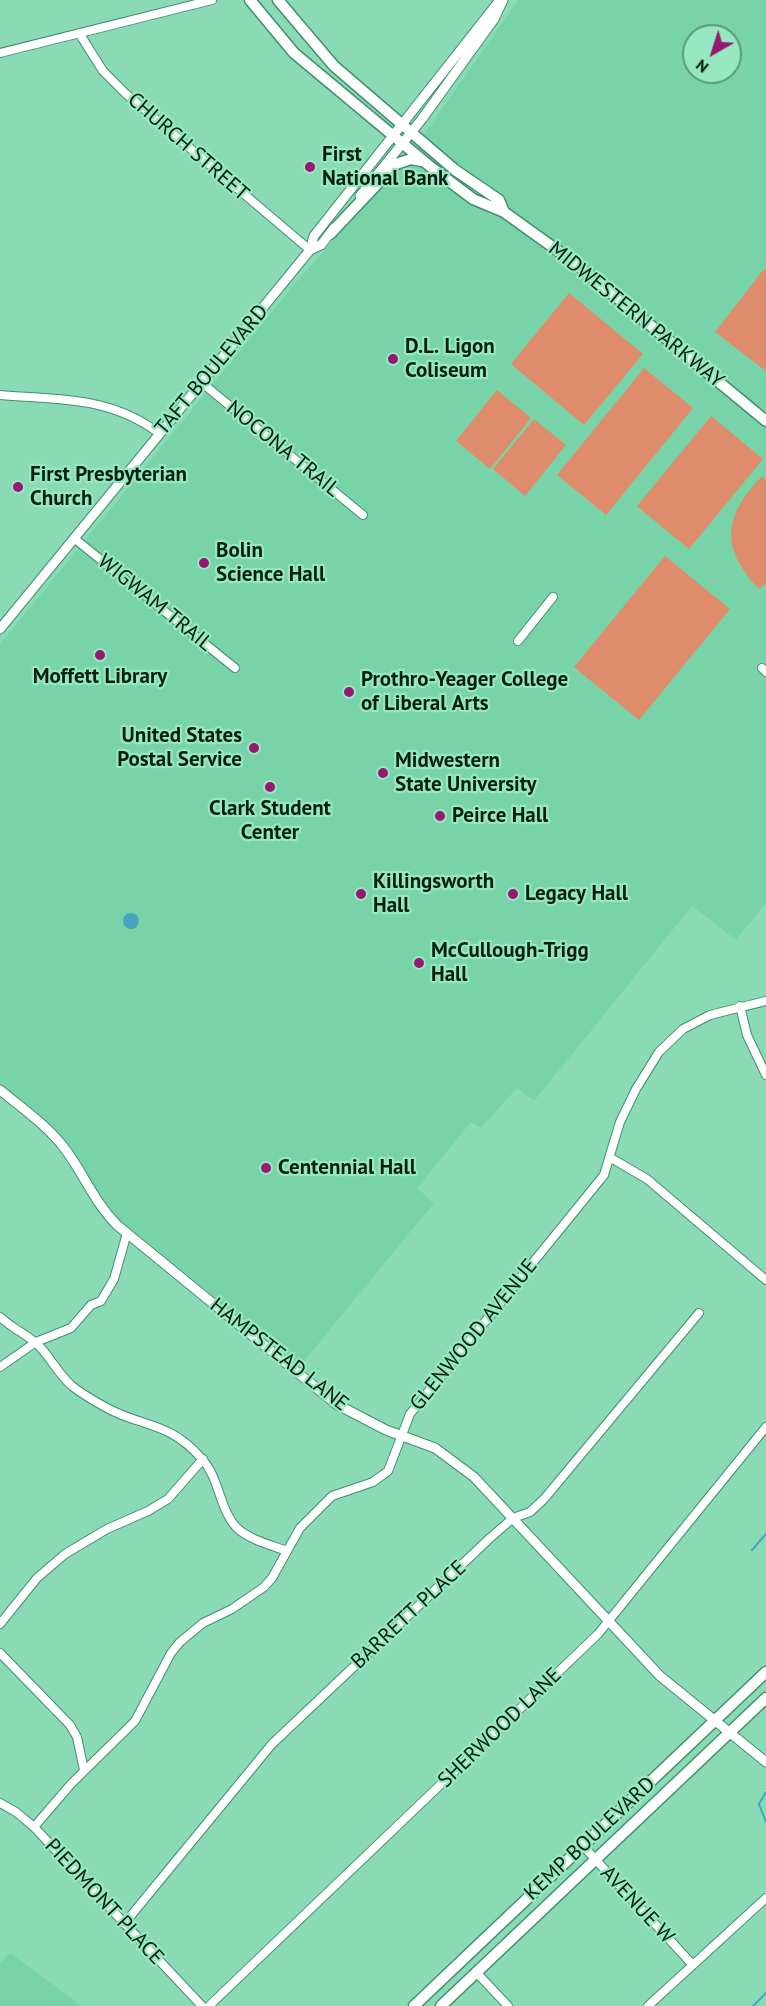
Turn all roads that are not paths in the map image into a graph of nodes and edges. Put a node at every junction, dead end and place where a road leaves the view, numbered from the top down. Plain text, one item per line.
1 (212, 0) edge
2 (250, 0) edge
3 (278, 0) edge
4 (501, 0) edge
5 (79, 33) junction
6 (0, 53) edge
7 (406, 129) junction
8 (398, 140) junction
9 (426, 163) junction
10 (504, 212) junction
11 (330, 234) junction
12 (310, 250) junction
13 (202, 383) junction
14 (0, 395) edge
15 (766, 421) edge
16 (159, 433) junction
17 (363, 515) dead end
18 (75, 538) junction
19 (554, 597) dead end
20 (0, 629) edge
21 (518, 640) dead end
22 (235, 668) dead end
23 (766, 1001) edge
24 (740, 1006) junction
25 (766, 1075) edge
26 (0, 1090) edge
27 (611, 1158) junction
28 (127, 1233) junction
29 (766, 1280) edge
30 (699, 1313) dead end
31 (0, 1317) edge
32 (36, 1342) junction
33 (0, 1367) edge
34 (766, 1427) edge
35 (402, 1436) junction
36 (203, 1459) junction
37 (513, 1518) junction
38 (287, 1551) junction
39 (608, 1621) junction
40 (0, 1624) edge
41 (0, 1653) edge
42 (766, 1672) edge
43 (766, 1698) edge
44 (716, 1721) junction
45 (728, 1731) junction
46 (766, 1762) edge
47 (84, 1770) junction
48 (0, 1803) edge
49 (34, 1827) junction
50 (583, 1846) junction
51 (594, 1859) junction
52 (766, 1898) edge
53 (124, 1924) junction
54 (464, 1959) junction
55 (692, 1964) junction
56 (476, 1972) junction
57 (202, 2006) edge
58 (209, 2006) edge
59 (414, 2006) edge
60 (441, 2006) edge
61 (508, 2006) edge
62 (648, 2006) edge

1 - 5 street
2 - 8 main road, MIDWESTERN PARKWAY
3 - 7 main road, MIDWESTERN PARKWAY
4 - 7 street, TAFT BOULEVARD
5 - 6 street
5 - 12 street, CHURCH STREET
7 - 8 street, TAFT BOULEVARD
7 - 10 main road, MIDWESTERN PARKWAY
8 - 9 main road, MIDWESTERN PARKWAY
8 - 11 street, TAFT BOULEVARD
8 - 12 street, TAFT BOULEVARD
9 - 10 main road, MIDWESTERN PARKWAY
9 - 11 main road
10 - 15 main road, MIDWESTERN PARKWAY
11 - 12 street, TAFT BOULEVARD
12 - 13 street, TAFT BOULEVARD
13 - 16 street, TAFT BOULEVARD
13 - 17 street, NOCONA TRAIL
14 - 16 street
16 - 18 street, TAFT BOULEVARD
18 - 20 street, TAFT BOULEVARD
18 - 22 street, WIGWAM TRAIL
19 - 21 street
23 - 24 street, GLENWOOD AVENUE
24 - 25 street
24 - 27 street, GLENWOOD AVENUE
26 - 28 street, HAMPSTEAD LANE
27 - 29 street
27 - 35 street, GLENWOOD AVENUE
28 - 32 street
28 - 35 street, HAMPSTEAD LANE
30 - 37 street, BARRETT PLACE
31 - 32 street
32 - 33 street
32 - 36 street
34 - 39 street, SHERWOOD LANE
35 - 37 street, HAMPSTEAD LANE
35 - 38 street, GLENWOOD AVENUE
36 - 38 street
36 - 40 street
37 - 39 street, HAMPSTEAD LANE
37 - 53 street, BARRETT PLACE
38 - 47 street, GLENWOOD AVENUE
39 - 44 street, HAMPSTEAD LANE
39 - 58 street, SHERWOOD LANE
41 - 47 street
42 - 44 main road, KEMP BOULEVARD
43 - 45 main road, KEMP BOULEVARD
44 - 45 street, HAMPSTEAD LANE
44 - 50 main road, KEMP BOULEVARD
45 - 46 street, HAMPSTEAD LANE
45 - 51 main road, KEMP BOULEVARD
47 - 49 street, GLENWOOD AVENUE
48 - 49 street, PIEDMONT PLACE
49 - 53 street, PIEDMONT PLACE
50 - 51 street, AVENUE W
50 - 54 main road, KEMP BOULEVARD
51 - 55 street, AVENUE W
51 - 56 main road, KEMP BOULEVARD
52 - 55 street
53 - 57 street, PIEDMONT PLACE
54 - 56 main road
54 - 59 main road, KEMP BOULEVARD
55 - 62 street
56 - 60 main road, KEMP BOULEVARD
56 - 61 street

